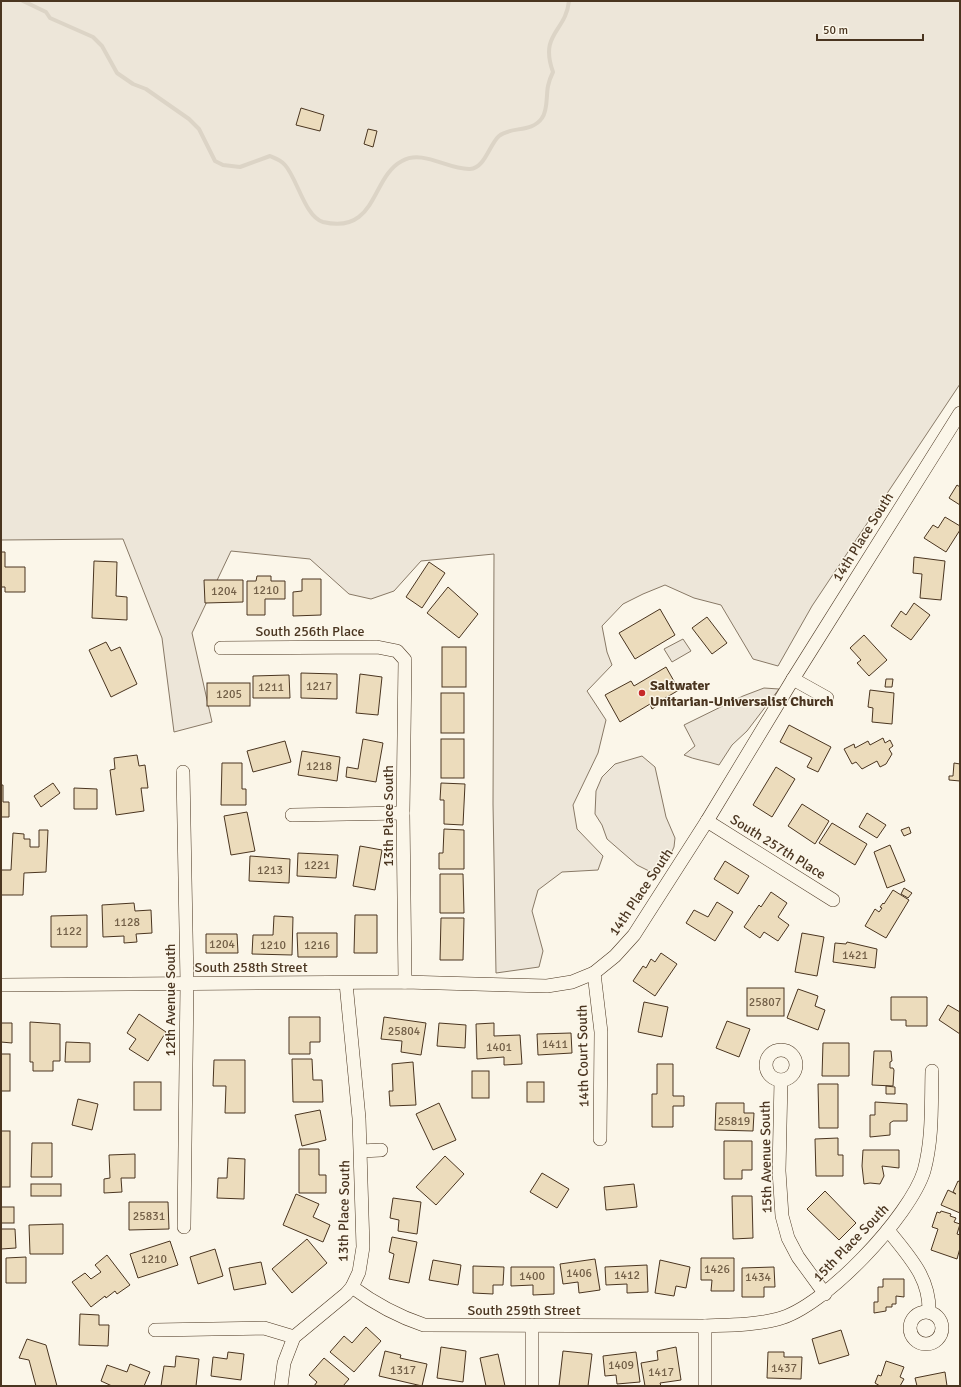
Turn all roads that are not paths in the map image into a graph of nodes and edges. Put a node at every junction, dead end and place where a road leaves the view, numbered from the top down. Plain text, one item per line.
1 (960, 413) edge
2 (221, 648) dead end
3 (399, 653) joint
4 (793, 679) junction
5 (827, 698) dead end
6 (183, 772) dead end
7 (403, 813) junction
8 (292, 815) dead end
9 (707, 821) junction
10 (833, 900) dead end
11 (594, 973) junction
12 (405, 982) junction
13 (187, 983) junction
14 (346, 983) junction
15 (1, 985) edge
16 (932, 1071) dead end
17 (781, 1080) dead end
18 (600, 1139) dead end
19 (381, 1150) dead end
20 (361, 1151) junction
21 (184, 1227) dead end
22 (888, 1230) junction
23 (352, 1287) junction
24 (825, 1294) junction
25 (928, 1312) dead end
26 (532, 1325) junction
27 (705, 1326) junction
28 (155, 1330) dead end
29 (294, 1337) junction
30 (281, 1386) edge
31 (532, 1386) edge
32 (705, 1386) edge

1 - 4 street, 14th Place South
2 - 3 street, South 256th Place
3 - 7 street, 13th Place South
4 - 5 street
4 - 9 street, 14th Place South
6 - 13 street, 12th Avenue South
7 - 8 street
7 - 12 street, 13th Place South
9 - 10 street, South 257th Place
9 - 11 street, 14th Place South
11 - 12 street, 14th Place South
11 - 18 street, 14th Court South
12 - 14 street, South 258th Street
13 - 14 street, South 258th Street
13 - 15 street, South 258th Street
13 - 21 street, 12th Avenue South
14 - 20 street, 13th Place South
16 - 22 street, 15th Place South
17 - 24 street, 15th Avenue South
19 - 20 street, 13th Place South
20 - 23 street, 13th Place South
22 - 24 street, 15th Place South
22 - 25 street
23 - 26 street, South 259th Street
23 - 29 street, 13th Place South
24 - 27 street, 15th Place South
26 - 27 street, South 259th Street
26 - 31 street
27 - 32 street
28 - 29 street
29 - 30 street, 13th Place South

